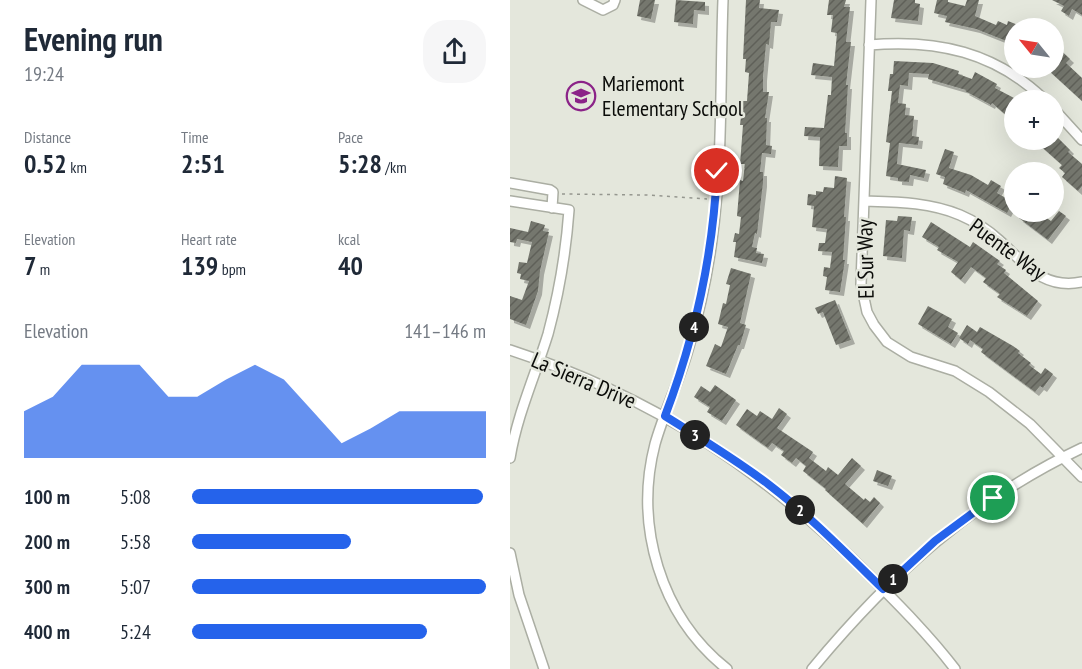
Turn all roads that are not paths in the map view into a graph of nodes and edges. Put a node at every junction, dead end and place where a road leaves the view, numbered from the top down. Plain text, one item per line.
1 (583, 0) edge
2 (615, 0) edge
3 (723, 0) edge
4 (871, 0) edge
5 (869, 45) junction
6 (1034, 90) edge
7 (1064, 120) edge
8 (1082, 140) edge
9 (510, 183) edge
10 (510, 201) edge
11 (864, 201) junction
12 (552, 208) junction
13 (1082, 282) edge
14 (510, 350) edge
15 (539, 359) junction
16 (665, 416) junction
17 (1082, 448) edge
18 (1063, 457) junction
19 (510, 458) edge
20 (1082, 477) edge
21 (510, 553) edge
22 (883, 589) junction
23 (544, 669) edge
24 (727, 669) edge
25 (812, 669) edge
26 (955, 669) edge

1 - 2 street
3 - 16 street
4 - 5 street, El Sur Way
5 - 6 street
5 - 11 street, El Sur Way
7 - 8 street
9 - 12 street
10 - 12 street
11 - 13 street, Puente Way
11 - 18 street, El Sur Way
12 - 15 street
14 - 15 street, La Sierra Drive
15 - 16 street, La Sierra Drive
15 - 19 street
16 - 22 street, La Sierra Drive
16 - 24 street
17 - 18 street
18 - 20 street, El Sur Way
18 - 22 street
21 - 23 street
22 - 25 street
22 - 26 street, La Sierra Drive

